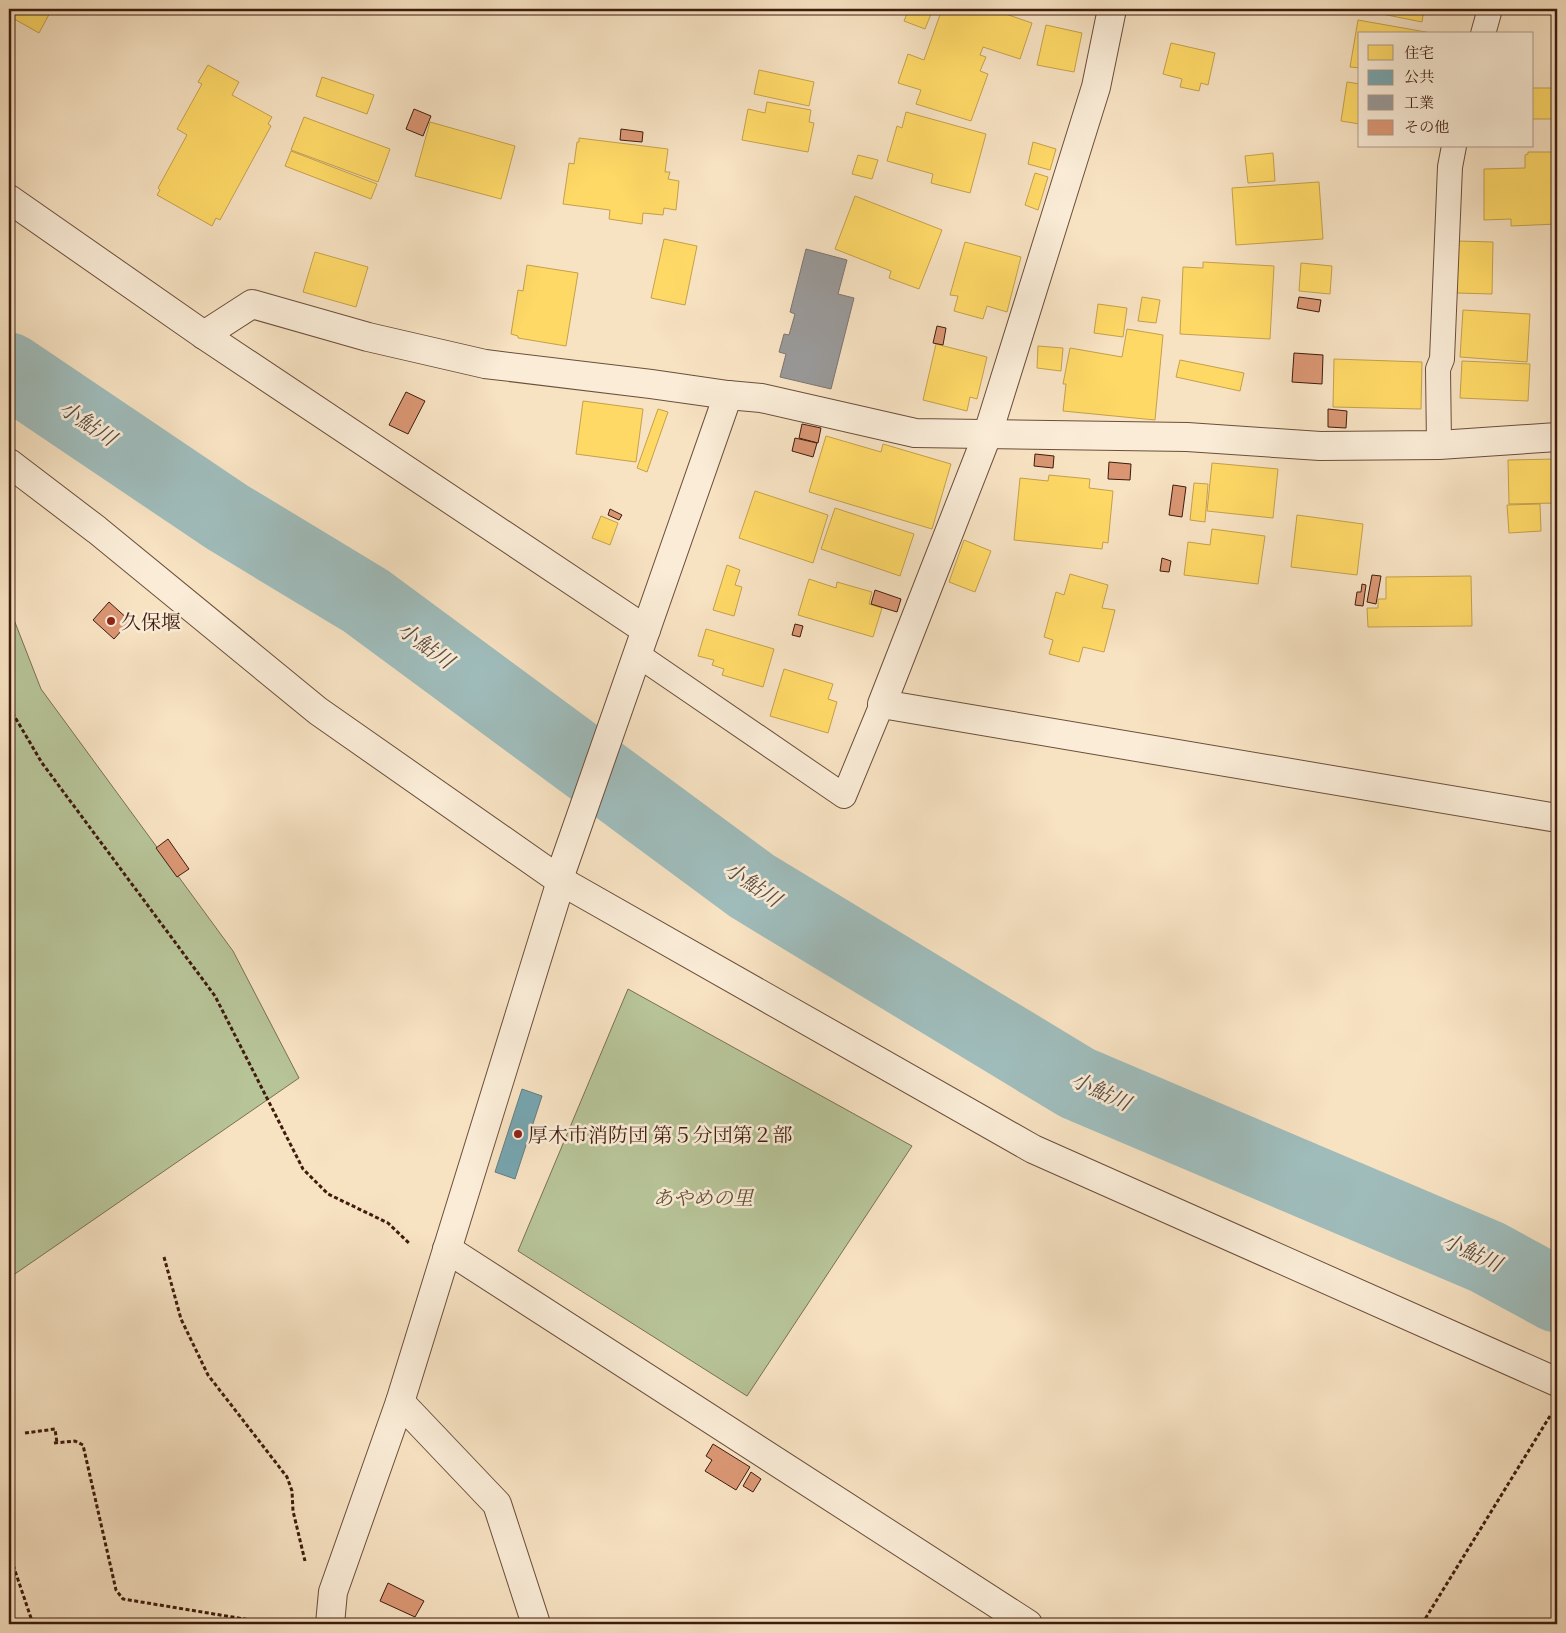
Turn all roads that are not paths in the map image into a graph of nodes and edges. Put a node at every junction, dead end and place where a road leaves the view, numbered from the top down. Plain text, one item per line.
1 (1112, 9) edge
2 (1490, 9) edge
3 (1484, 32) edge
4 (1454, 148) edge
5 (9, 199) edge
6 (204, 335) junction
7 (728, 396) junction
8 (988, 433) junction
9 (1557, 436) edge
10 (1439, 445) junction
11 (9, 463) edge
12 (640, 650) junction
13 (882, 704) junction
14 (1557, 818) edge
15 (562, 875) junction
16 (447, 1249) junction
17 (1557, 1382) edge
18 (400, 1402) junction
19 (330, 1624) edge
20 (536, 1624) edge
21 (1028, 1624) edge

1 - 8 street
2 - 3 lane
4 - 10 lane
5 - 6 street
6 - 7 street
6 - 12 street
7 - 8 street
7 - 12 street
8 - 10 street
8 - 13 street
9 - 10 street
11 - 15 street
12 - 13 lane
12 - 15 street
13 - 14 street
15 - 16 street
15 - 17 street
16 - 18 street
16 - 21 street
18 - 19 street
18 - 20 street

